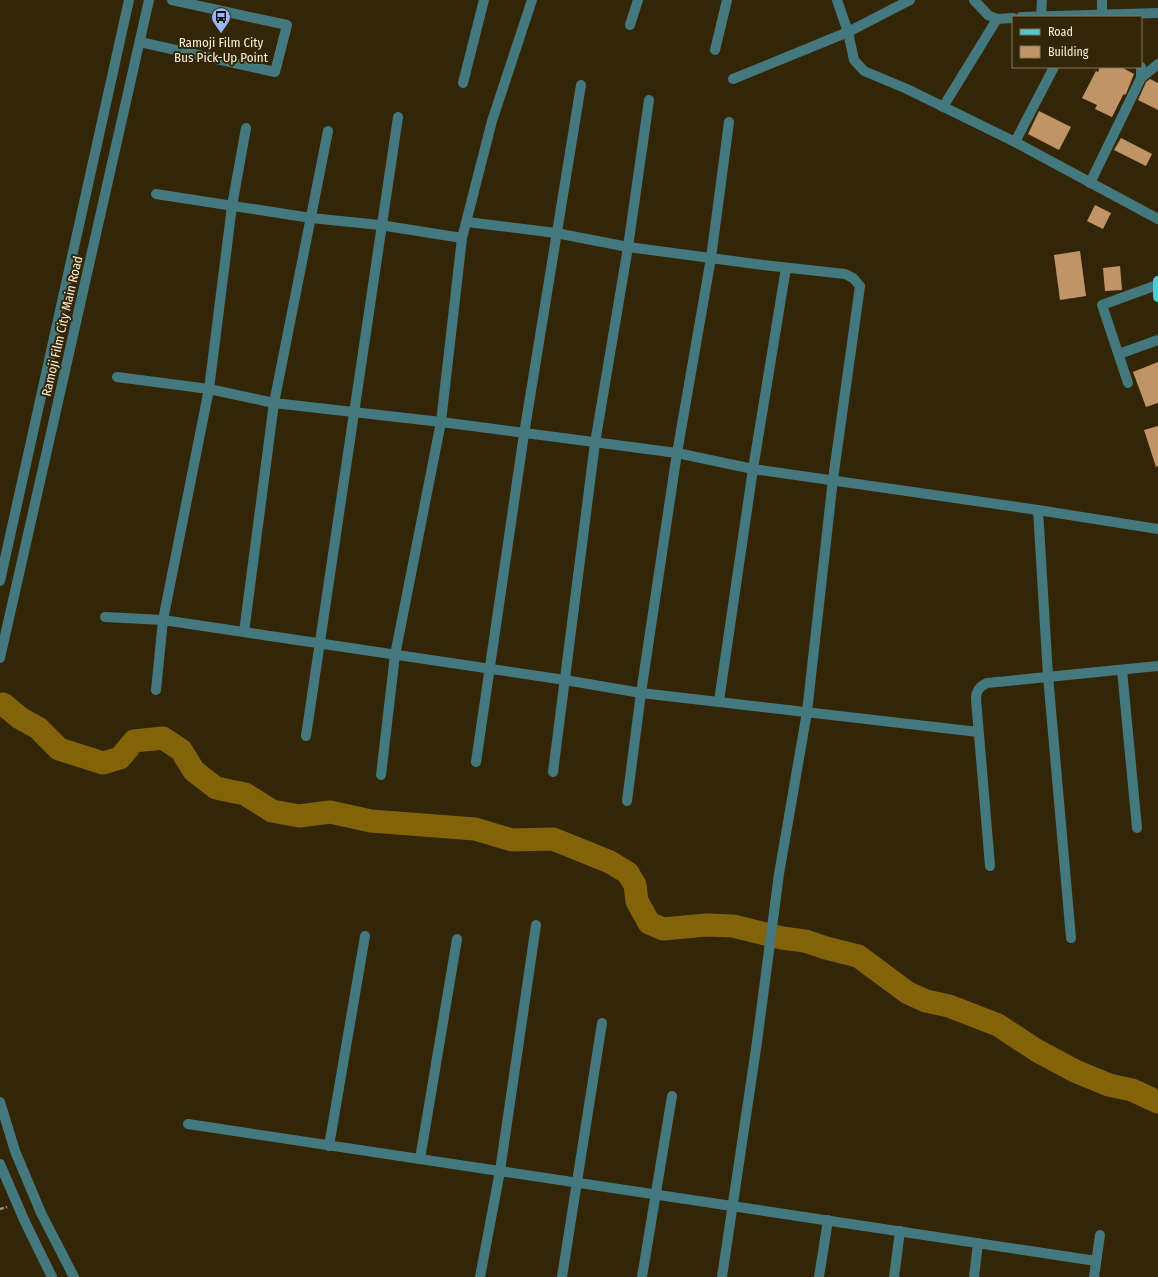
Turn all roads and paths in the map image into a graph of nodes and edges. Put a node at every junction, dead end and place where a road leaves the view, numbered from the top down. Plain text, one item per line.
1 (129, 0) edge
2 (150, 0) edge
3 (172, 0) edge
4 (484, 0) edge
5 (532, 0) edge
6 (638, 0) edge
7 (727, 0) edge
8 (837, 0) edge
9 (910, 0) edge
10 (974, 0) edge
11 (1042, 0) edge
12 (1102, 0) edge
13 (1158, 13) edge
14 (1102, 14) junction
15 (1041, 15) junction
16 (1031, 16) edge
17 (1078, 16) edge
18 (1139, 16) edge
19 (1012, 18) edge
20 (997, 19) junction
21 (630, 25) dead end
22 (848, 32) junction
23 (140, 42) junction
24 (715, 50) dead end
25 (1158, 64) edge
26 (1053, 68) edge
27 (1141, 68) edge
28 (1141, 78) junction
29 (733, 79) dead end
30 (463, 83) dead end
31 (581, 85) dead end
32 (649, 100) dead end
33 (943, 107) junction
34 (398, 117) dead end
35 (729, 122) dead end
36 (246, 128) dead end
37 (328, 131) dead end
38 (1016, 142) junction
39 (1090, 183) junction
40 (156, 194) dead end
41 (232, 206) junction
42 (311, 218) junction
43 (1158, 219) edge
44 (467, 222) junction
45 (380, 225) junction
46 (556, 233) junction
47 (462, 238) junction
48 (628, 247) junction
49 (711, 258) junction
50 (786, 268) junction
51 (1157, 283) edge
52 (1158, 297) edge
53 (1158, 340) edge
54 (1119, 354) junction
55 (117, 377) dead end
56 (1128, 383) dead end
57 (209, 389) junction
58 (274, 402) junction
59 (354, 412) junction
60 (441, 422) junction
61 (524, 434) junction
62 (595, 443) junction
63 (677, 453) junction
64 (753, 469) junction
65 (834, 479) junction
66 (1038, 510) junction
67 (1158, 529) edge
68 (0, 581) edge
69 (105, 617) dead end
70 (163, 620) junction
71 (244, 632) junction
72 (318, 644) junction
73 (395, 655) junction
74 (0, 658) edge
75 (1158, 666) edge
76 (489, 670) junction
77 (1122, 670) junction
78 (1048, 676) junction
79 (566, 680) junction
80 (156, 690) dead end
81 (641, 693) junction
82 (719, 701) junction
83 (807, 712) junction
84 (978, 732) junction
85 (306, 736) dead end
86 (476, 762) dead end
87 (553, 772) dead end
88 (381, 775) dead end
89 (627, 801) dead end
90 (1137, 828) dead end
91 (990, 866) dead end
92 (536, 925) dead end
93 (365, 936) dead end
94 (1072, 938) dead end
95 (457, 939) dead end
96 (602, 1023) dead end
97 (672, 1096) dead end
98 (0, 1102) edge
99 (188, 1124) dead end
100 (329, 1146) junction
101 (420, 1159) junction
102 (0, 1164) edge
103 (500, 1171) junction
104 (576, 1183) junction
105 (656, 1194) junction
106 (732, 1205) junction
107 (828, 1220) junction
108 (900, 1231) junction
109 (1100, 1235) dead end
110 (978, 1243) junction
111 (1096, 1261) junction
112 (52, 1277) edge
113 (74, 1277) edge
114 (480, 1277) edge
115 (562, 1277) edge
116 (642, 1277) edge
117 (722, 1277) edge
118 (820, 1277) edge
119 (894, 1277) edge
120 (974, 1277) edge
121 (1094, 1277) edge

1 - 68 street, Ramoji Film City Main Road
2 - 23 street, Ramoji Film City Main Road
3 - 23 street
4 - 30 street
5 - 44 street
6 - 21 street
7 - 24 street
8 - 22 street
9 - 22 street
10 - 20 street
11 - 15 street
12 - 14 street
13 - 18 street
14 - 17 street
14 - 18 street
15 - 16 street
15 - 17 street
19 - 20 street
20 - 33 street
22 - 29 street
22 - 33 street
23 - 74 street, Ramoji Film City Main Road
25 - 28 street
26 - 38 street
27 - 28 street
28 - 39 street
31 - 46 street
32 - 48 street
33 - 38 street
34 - 45 street
35 - 49 street
36 - 41 street
37 - 42 street
38 - 39 street
39 - 43 street
40 - 41 street
41 - 42 street
41 - 57 street
42 - 45 street
42 - 58 street
44 - 46 street
44 - 47 street
45 - 47 street
45 - 59 street
46 - 48 street
46 - 61 street
47 - 60 street
48 - 49 street
48 - 62 street
49 - 50 street
49 - 63 street
50 - 64 street
50 - 65 street
51 - 52 main road
51 - 54 street
53 - 54 street
54 - 56 street
55 - 57 street
57 - 58 street
57 - 70 street
58 - 59 street
58 - 71 street
59 - 60 street
59 - 72 street
60 - 61 street
60 - 73 street
61 - 62 street
61 - 76 street
62 - 63 street
62 - 79 street
63 - 64 street
63 - 81 street
64 - 65 street
64 - 82 street
65 - 66 street
65 - 83 street
66 - 67 street
66 - 78 street
69 - 70 street
70 - 71 street
70 - 80 street
71 - 72 street
72 - 73 street
72 - 85 street
73 - 76 street
73 - 88 street
75 - 77 street
76 - 79 street
76 - 86 street
77 - 78 street
77 - 90 street
78 - 84 street
78 - 94 street
79 - 81 street
79 - 87 street
81 - 82 street
81 - 89 street
82 - 83 street
83 - 84 street
83 - 106 street
84 - 91 street
92 - 103 street
93 - 100 street
95 - 101 street
96 - 104 street
97 - 105 street
98 - 113 street
99 - 100 street
100 - 101 street
101 - 103 street
102 - 112 street
103 - 104 street
103 - 114 street
104 - 105 street
104 - 115 street
105 - 106 street
105 - 116 street
106 - 107 street
106 - 117 street
107 - 108 street
107 - 118 street
108 - 110 street
108 - 119 street
109 - 111 street
110 - 111 street
110 - 120 street
111 - 121 street

